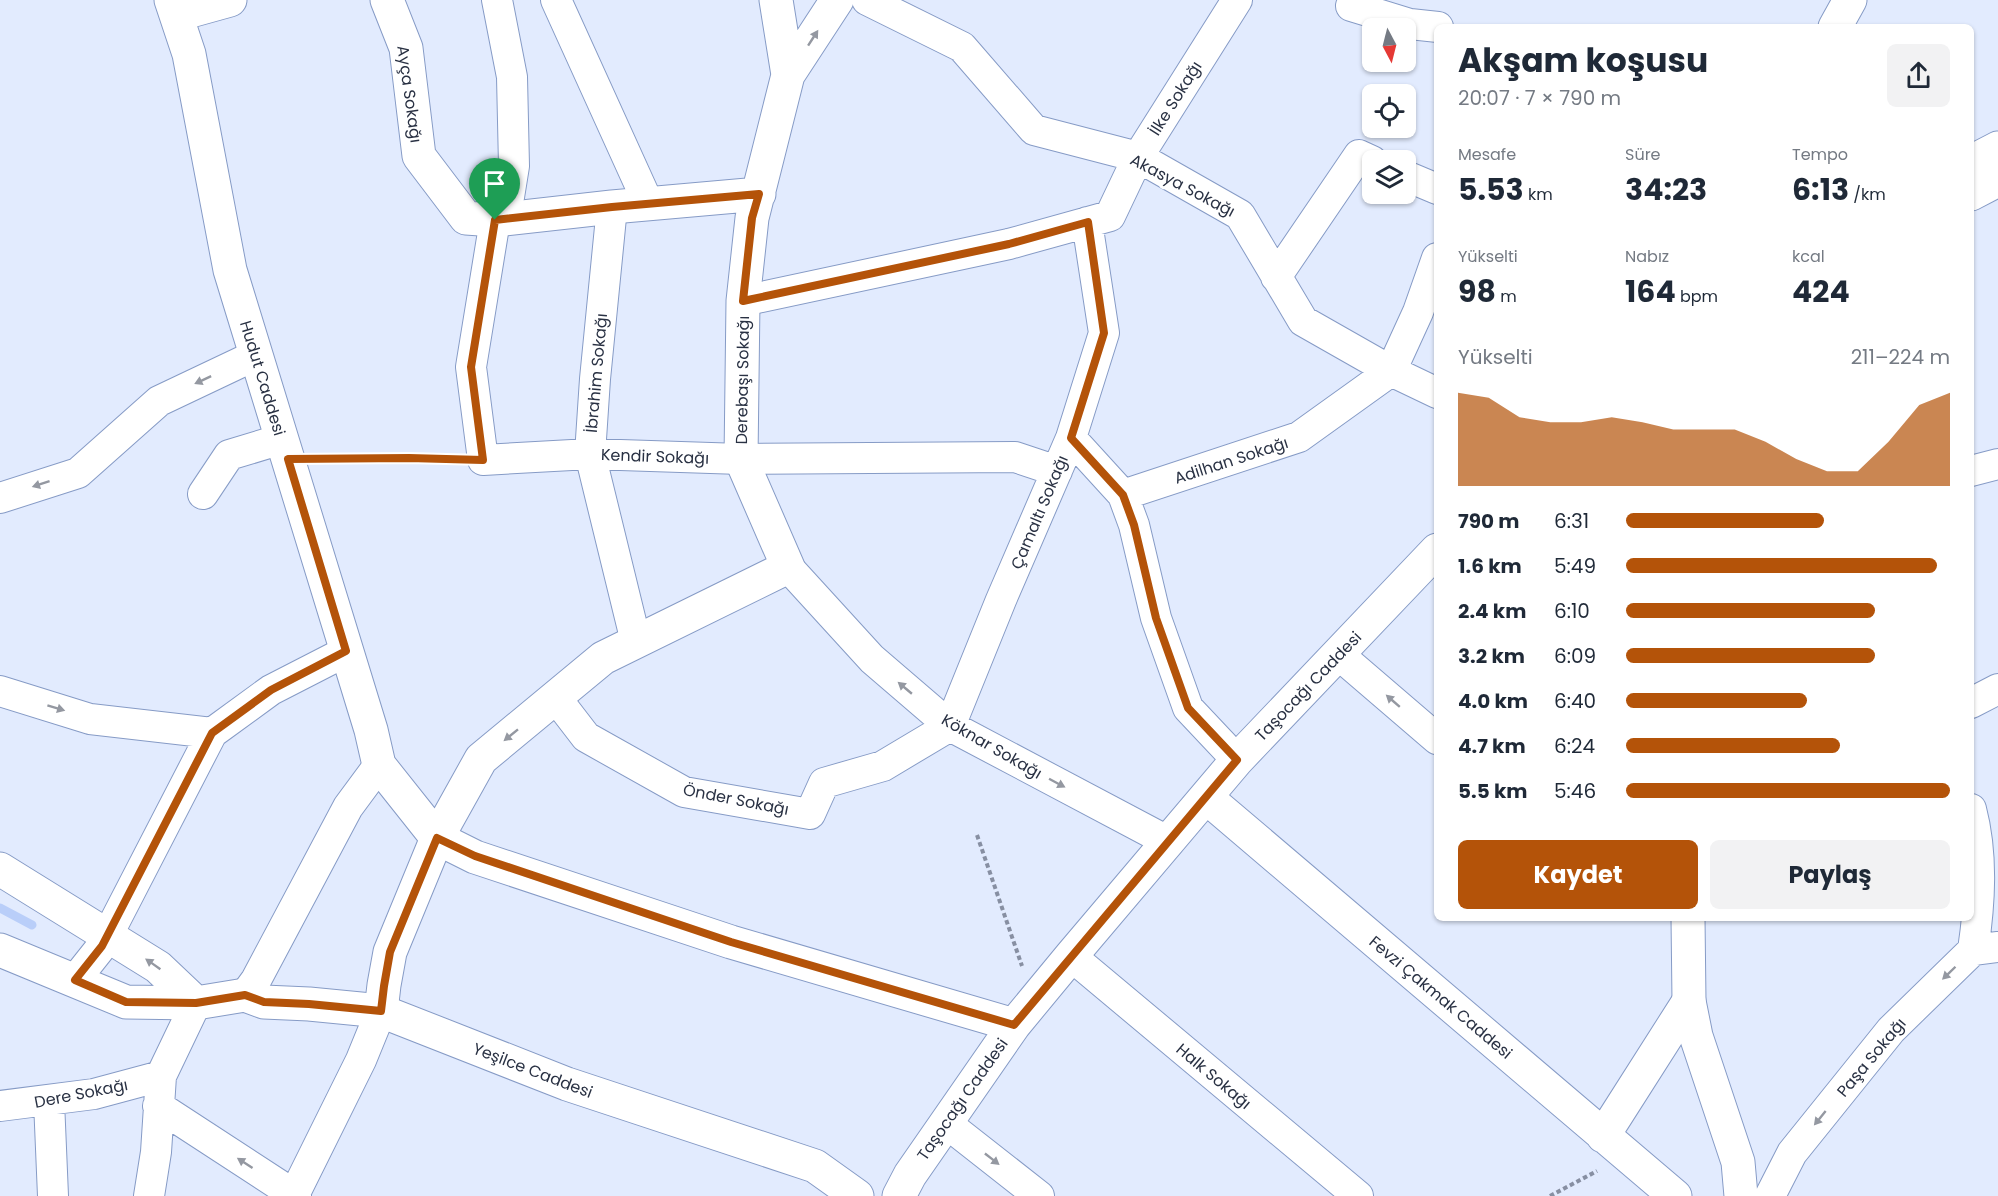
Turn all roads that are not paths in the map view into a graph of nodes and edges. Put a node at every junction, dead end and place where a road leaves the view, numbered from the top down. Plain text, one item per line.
1 (230, 0) edge
2 (387, 0) edge
3 (497, 0) edge
4 (556, 0) edge
5 (776, 0) edge
6 (837, 0) edge
7 (867, 0) edge
8 (1237, 0) edge
9 (1850, 0) edge
10 (1351, 6) dead end
11 (174, 7) edge
12 (1837, 24) edge
13 (1434, 27) edge
14 (788, 75) junction
15 (1998, 148) edge
16 (1362, 156) edge
17 (1138, 157) junction
18 (1416, 180) edge
19 (1434, 188) edge
20 (1978, 188) edge
21 (759, 194) junction
22 (649, 204) junction
23 (612, 207) junction
24 (495, 220) junction
25 (1088, 222) junction
26 (1434, 267) edge
27 (1276, 277) junction
28 (743, 301) junction
29 (256, 355) junction
30 (1391, 372) junction
31 (1434, 392) edge
32 (1071, 438) junction
33 (285, 449) junction
34 (590, 454) junction
35 (741, 459) junction
36 (1998, 464) edge
37 (1974, 470) edge
38 (1057, 471) junction
39 (203, 494) dead end
40 (1123, 495) junction
41 (0, 498) edge
42 (1434, 553) edge
43 (788, 567) junction
44 (636, 642) junction
45 (346, 651) junction
46 (1338, 654) junction
47 (1998, 689) edge
48 (0, 691) edge
49 (556, 698) junction
50 (1974, 701) edge
51 (950, 726) junction
52 (212, 733) junction
53 (1434, 736) edge
54 (1237, 760) junction
55 (380, 765) junction
56 (1207, 798) junction
57 (1974, 827) edge
58 (437, 838) junction
59 (1169, 842) junction
60 (0, 869) edge
61 (1691, 921) edge
62 (108, 935) junction
63 (1985, 948) edge
64 (0, 950) edge
65 (1071, 956) junction
66 (75, 980) junction
67 (245, 995) junction
68 (1689, 1001) junction
69 (196, 1003) junction
70 (381, 1011) junction
71 (1024, 1013) junction
72 (161, 1076) junction
73 (49, 1101) junction
74 (0, 1106) edge
75 (158, 1106) junction
76 (946, 1123) junction
77 (1615, 1145) junction
78 (295, 1195) edge
79 (53, 1196) edge
80 (149, 1196) edge
81 (857, 1196) edge
82 (899, 1196) edge
83 (1039, 1196) edge
84 (1358, 1196) edge
85 (1675, 1196) edge
86 (1741, 1196) edge
87 (1770, 1196) edge

1 - 11 street
2 - 24 street, Ayça Sokağı
3 - 24 street
4 - 22 street
5 - 14 street
14 -> 6 street, Derebaşı Sokağı
7 - 17 street, Akasya Sokağı
8 - 17 street, İlke Sokağı
9 - 12 street
10 - 13 street
11 - 29 street, Hudut Caddesi
14 - 21 street, Derebaşı Sokağı
15 - 20 street
16 - 27 street
17 - 25 street, İlke Sokağı
17 - 27 street, Akasya Sokağı
18 - 19 street
21 - 22 street, Ayça Sokağı
21 - 28 street, Derebaşı Sokağı
22 - 23 street, Ayça Sokağı
23 - 24 street, Ayça Sokağı
23 - 34 street, İbrahim Sokağı
24 - 34 street, Kendir Sokağı
25 - 28 street, İlke Sokağı
25 - 32 street, Çamaltı Sokağı
26 - 30 street
27 - 30 street, Akasya Sokağı
28 - 35 street, Derebaşı Sokağı
29 - 33 street, Hudut Caddesi
29 -> 41 street
30 - 31 street, Akasya Sokağı
30 - 40 street, Adilhan Sokağı
32 - 38 street, Çamaltı Sokağı
32 - 40 street
33 - 39 street
33 - 45 street, Hudut Caddesi
34 - 35 street, Kendir Sokağı
34 - 44 street, İbrahim Sokağı
35 - 38 street, Kendir Sokağı
35 - 43 street, Derebaşı Sokağı
36 - 37 street
38 - 51 street, Çamaltı Sokağı
40 - 54 street
42 - 46 street, Taşocağı Caddesi
43 - 44 street
51 -> 43 street, Köknar Sokağı
44 - 49 street
45 - 52 street
45 - 55 street, Hudut Caddesi
53 -> 46 street
46 - 54 street, Taşocağı Caddesi
47 - 50 street
48 -> 52 street
49 - 51 street, Önder Sokağı
49 -> 58 street
51 -> 59 street, Köknar Sokağı
52 - 62 street
54 - 56 street, Taşocağı Caddesi
55 - 58 street, Hudut Caddesi
55 - 67 street
56 - 59 street, Taşocağı Caddesi
56 - 77 street, Fevzi Çakmak Caddesi
57 - 63 street
58 - 70 street
58 - 71 street
59 - 65 street, Taşocağı Caddesi
60 - 62 street
61 - 68 street
62 - 66 street
69 -> 62 street
63 -> 87 street, Paşa Sokağı
64 - 66 street, Yeşilce Caddesi
65 - 71 street, Taşocağı Caddesi
65 - 84 street, Halk Sokağı
66 - 69 street, Yeşilce Caddesi
67 - 69 street, Yeşilce Caddesi
67 - 70 street, Yeşilce Caddesi
68 - 77 street
68 - 86 street
69 - 72 street
70 - 78 street
70 - 81 street, Yeşilce Caddesi
71 - 76 street, Taşocağı Caddesi
72 - 73 street, Dere Sokağı
72 - 75 street
73 - 74 street, Dere Sokağı
73 - 79 street
78 -> 75 street
75 - 80 street
76 - 82 street, Taşocağı Caddesi
76 -> 83 street
77 - 85 street, Fevzi Çakmak Caddesi

